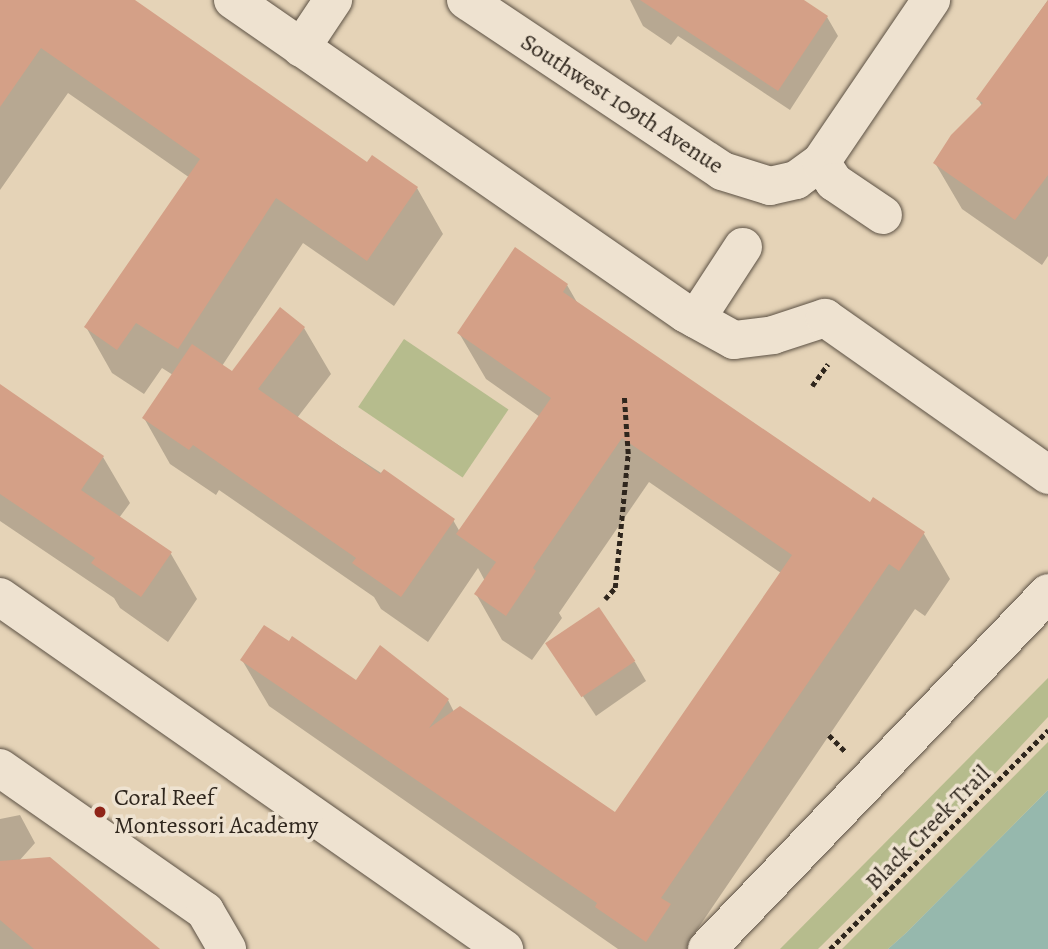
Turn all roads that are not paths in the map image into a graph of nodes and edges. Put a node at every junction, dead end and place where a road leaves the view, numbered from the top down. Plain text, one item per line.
1 (233, 0) edge
2 (332, 0) edge
3 (466, 0) edge
4 (931, 0) edge
5 (300, 48) junction
6 (821, 162) junction
7 (875, 210) dead end
8 (743, 247) dead end
9 (696, 319) junction
10 (1048, 475) edge
11 (1048, 593) edge
12 (0, 597) edge
13 (0, 768) edge
14 (227, 949) edge
15 (504, 949) edge
16 (707, 949) edge

1 - 5 street
2 - 5 street
3 - 6 street, Southwest 109th Avenue
4 - 6 street
5 - 9 street
6 - 7 street
8 - 9 street
9 - 10 street
11 - 16 street
12 - 15 street
13 - 14 street

